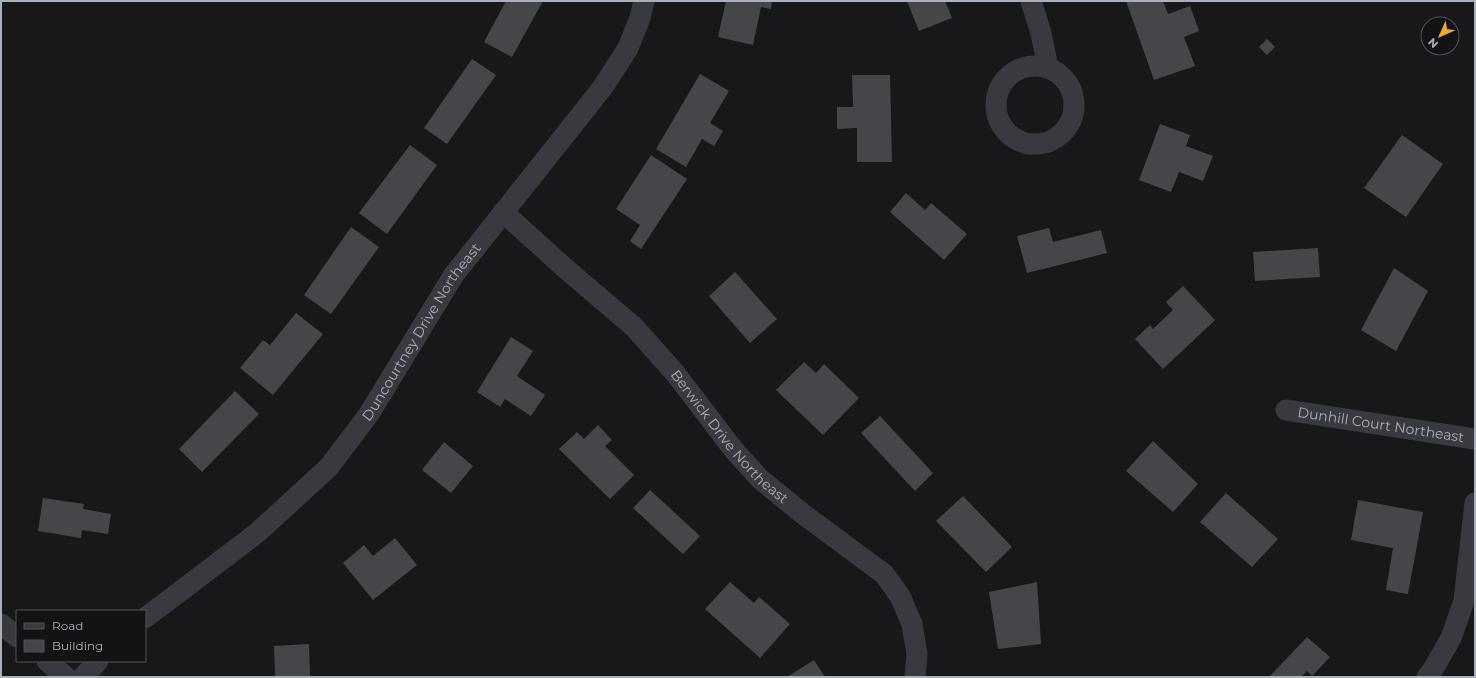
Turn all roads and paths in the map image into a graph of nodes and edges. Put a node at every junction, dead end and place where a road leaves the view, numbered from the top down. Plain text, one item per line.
1 (644, 1) edge
2 (1031, 1) edge
3 (1048, 68) dead end
4 (503, 212) junction
5 (1286, 410) dead end
6 (1475, 439) edge
7 (1475, 503) edge
8 (146, 617) edge
9 (1, 624) edge
10 (16, 636) edge
11 (48, 662) edge
12 (97, 662) edge
13 (66, 677) edge
14 (83, 677) edge
15 (915, 677) edge
16 (1427, 677) edge

1 - 4 street, Duncourtney Drive Northeast
2 - 3 street
4 - 8 street, Duncourtney Drive Northeast
4 - 15 street, Berwick Drive Northeast
5 - 6 street, Dunhill Court Northeast
7 - 16 street
9 - 10 street
11 - 13 street
12 - 14 street

